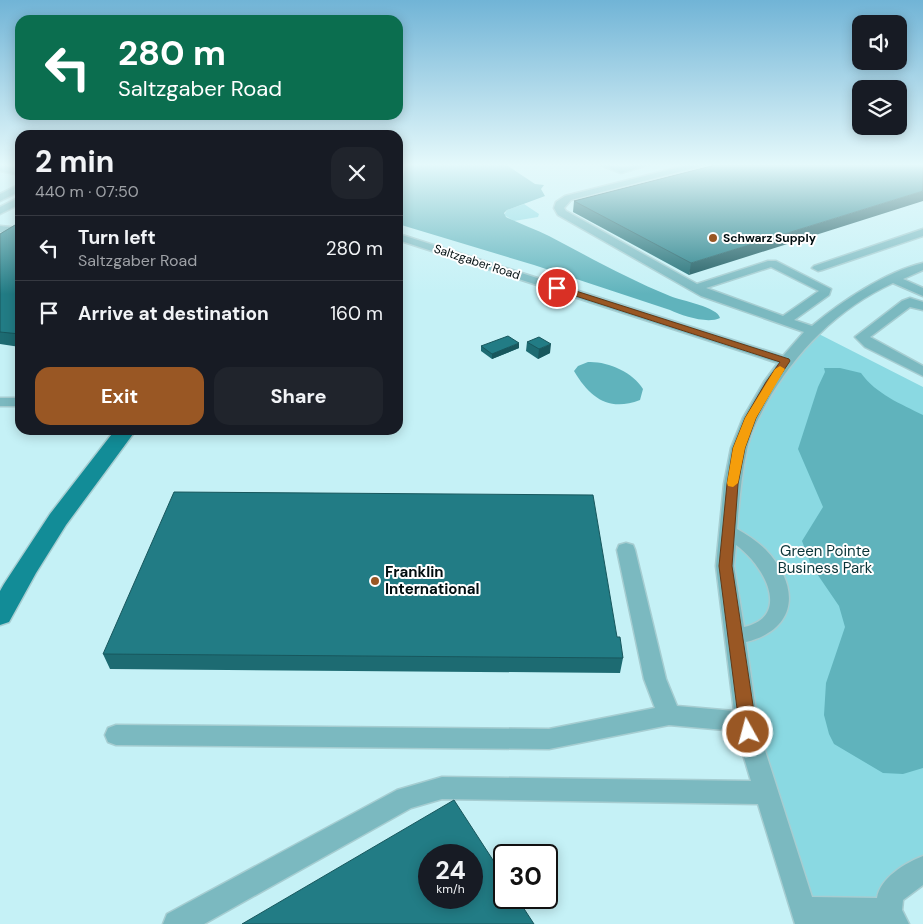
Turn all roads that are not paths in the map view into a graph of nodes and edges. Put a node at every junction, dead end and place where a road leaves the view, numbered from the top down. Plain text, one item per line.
1 (559, 207) edge
2 (0, 219) edge
3 (15, 220) edge
4 (0, 229) edge
5 (15, 230) edge
6 (923, 232) edge
7 (403, 239) edge
8 (923, 266) edge
9 (818, 268) dead end
10 (893, 279) junction
11 (695, 288) junction
12 (923, 292) edge
13 (923, 306) edge
14 (784, 321) junction
15 (813, 331) junction
16 (786, 361) junction
17 (923, 372) edge
18 (0, 402) edge
19 (15, 402) edge
20 (122, 435) edge
21 (728, 532) junction
22 (626, 550) dead end
23 (0, 615) edge
24 (735, 637) junction
25 (669, 715) junction
26 (747, 722) junction
27 (116, 735) dead end
28 (767, 793) junction
29 (923, 869) edge
30 (806, 917) edge
31 (892, 918) edge
32 (177, 924) edge

1 - 11 street
2 - 3 street
4 - 5 street
6 - 9 street
7 - 16 street, Saltzgaber Road
8 - 10 street
10 - 12 street
10 - 15 street
11 - 14 street
11 - 14 street
13 - 17 street
14 - 15 street
15 - 16 street
16 - 21 street
18 - 19 street
20 - 23 main road
21 - 24 street
21 - 24 street
22 - 25 street
24 - 26 street
25 - 26 street
25 - 27 street
26 - 28 street
28 - 30 street
28 - 32 street
29 - 31 street
30 - 31 street

